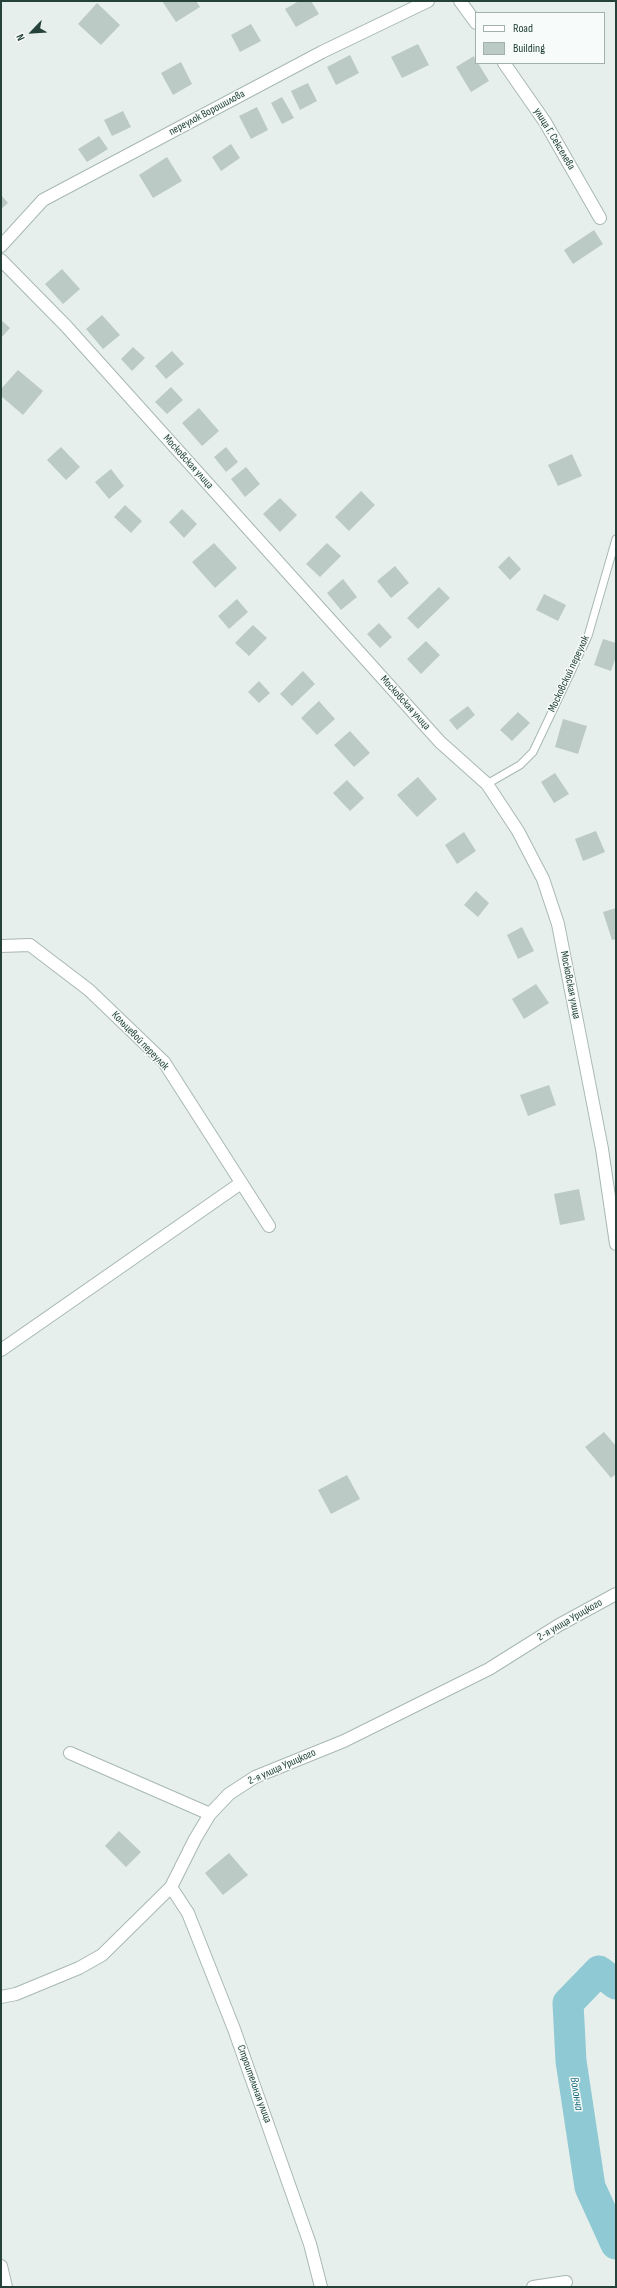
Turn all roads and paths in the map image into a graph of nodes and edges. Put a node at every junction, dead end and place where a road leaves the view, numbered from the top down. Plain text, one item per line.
1 (428, 1) edge
2 (460, 1) edge
3 (475, 22) edge
4 (505, 64) edge
5 (600, 218) dead end
6 (1, 246) edge
7 (1, 260) edge
8 (616, 539) edge
9 (487, 784) junction
10 (1, 946) edge
11 (241, 1183) junction
12 (269, 1226) dead end
13 (616, 1244) edge
14 (1, 1350) edge
15 (616, 1594) edge
16 (70, 1754) dead end
17 (210, 1814) junction
18 (172, 1887) junction
19 (1, 1997) edge
20 (1, 2266) edge
21 (566, 2282) dead end
22 (6, 2287) edge
23 (321, 2287) edge
24 (533, 2287) edge

1 - 6 street, переулок Ворошилова
2 - 3 street
4 - 5 street, улица Г. Секселева
7 - 9 street, Московская улица
8 - 9 lane, Московский переулок
9 - 13 street, Московская улица
10 - 11 street, Кольцевой переулок
11 - 12 street, Кольцевой переулок
11 - 14 street
15 - 17 street, 2-я улица Урицкого
16 - 17 street
17 - 18 street, 2-я улица Урицкого
18 - 19 street, 2-я улица Урицкого
18 - 23 street, Строительная улица
20 - 22 street
21 - 24 street

